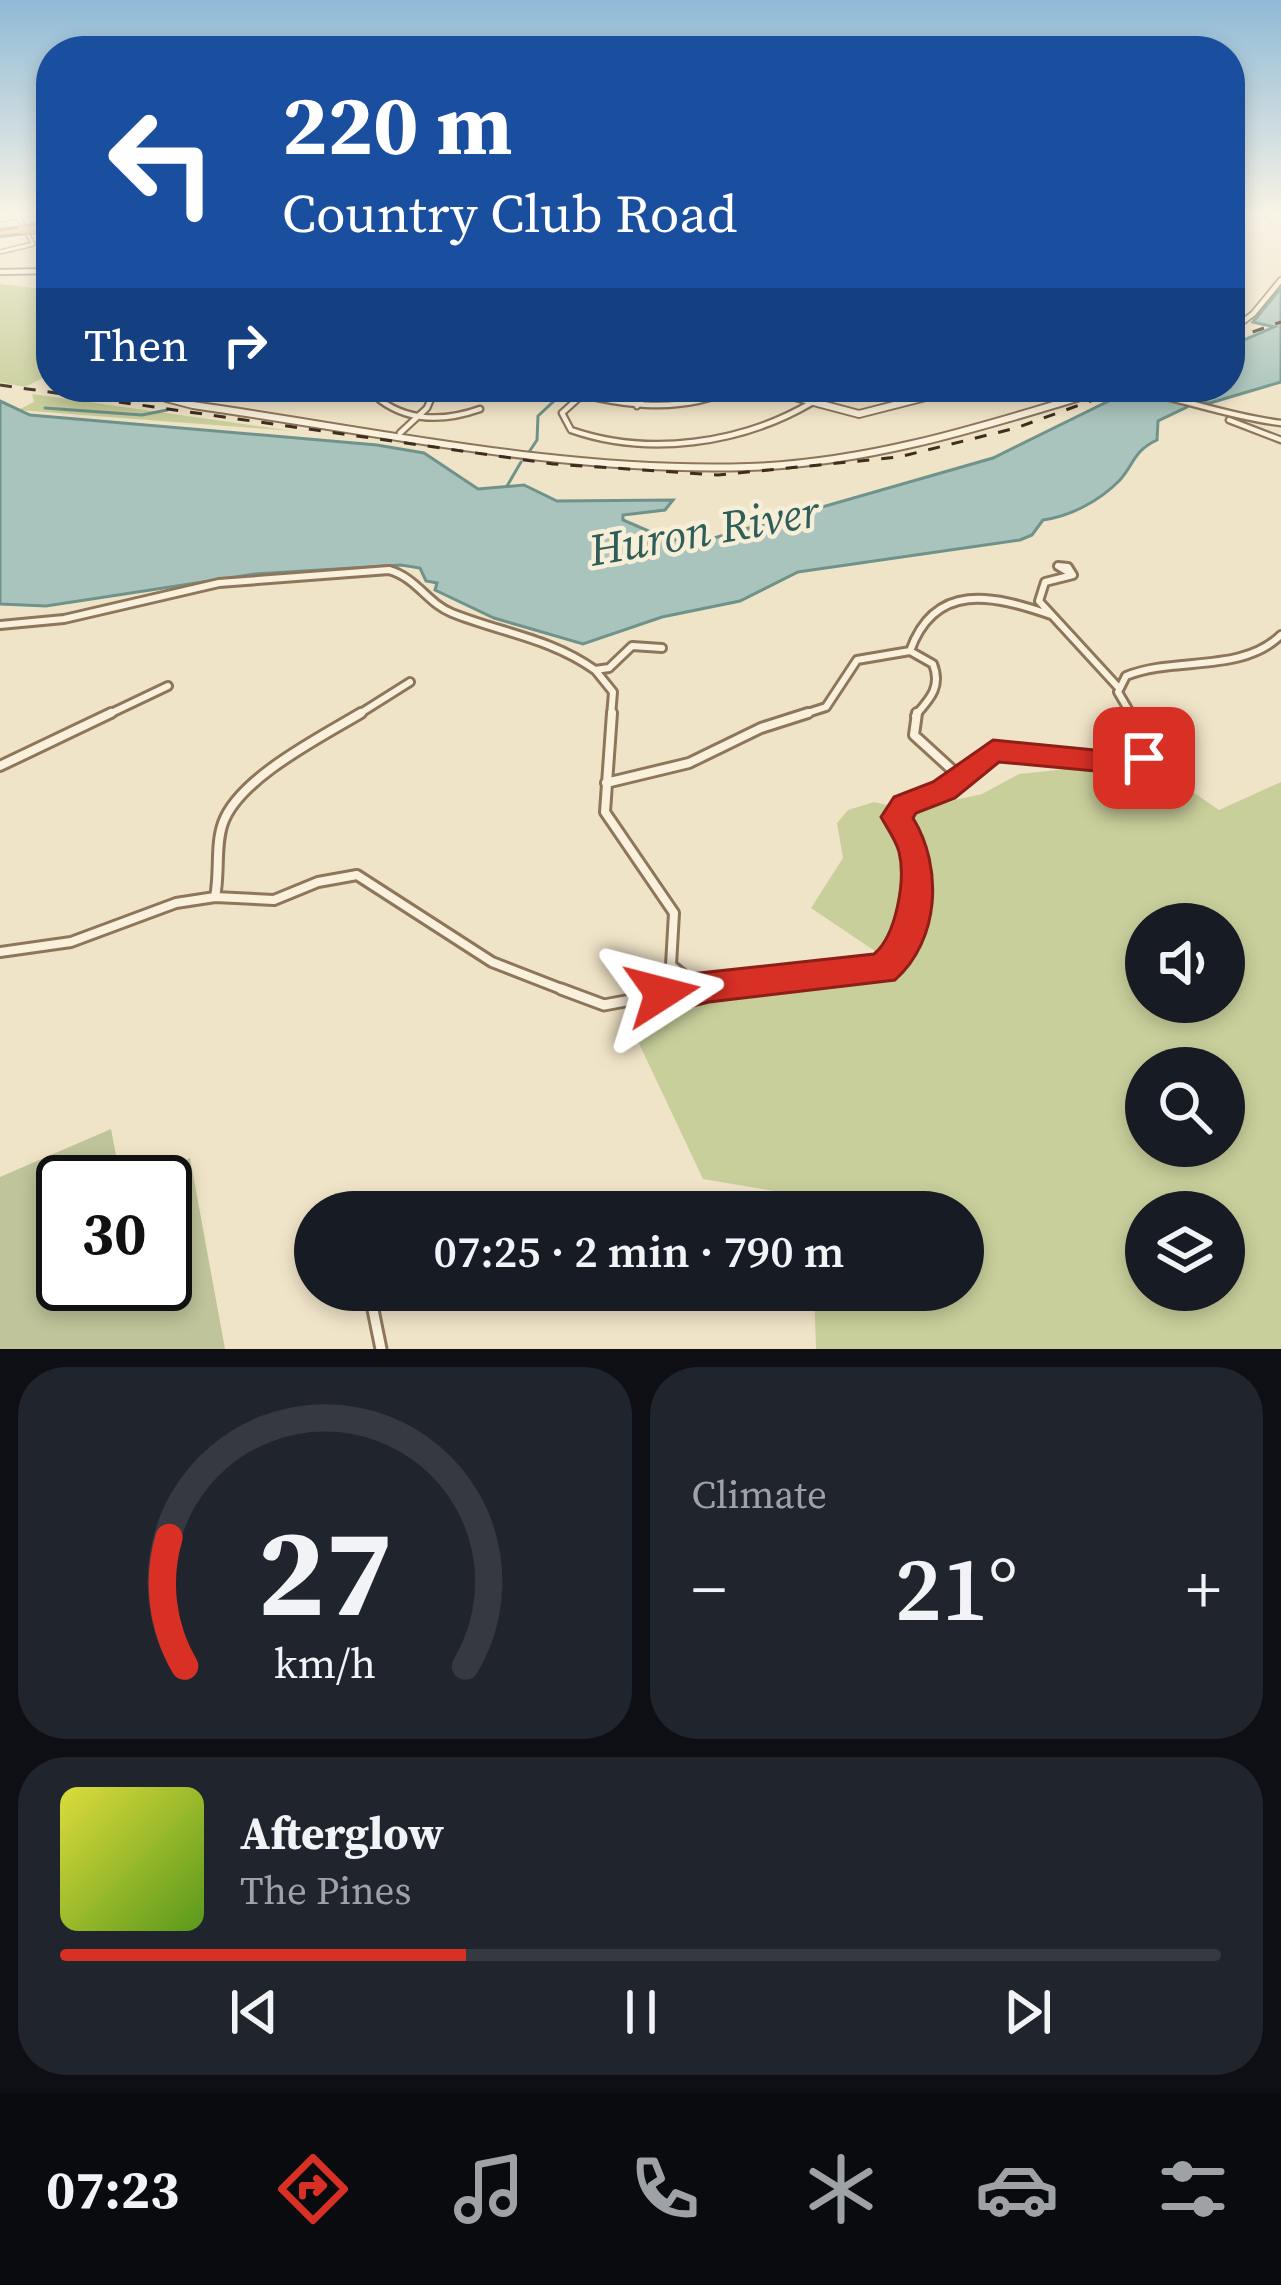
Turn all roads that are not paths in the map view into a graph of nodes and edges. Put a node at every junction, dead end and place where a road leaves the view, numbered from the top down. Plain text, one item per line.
1 (1281, 280) edge
2 (1245, 320) edge
3 (185, 402) edge
4 (383, 402) edge
5 (427, 402) edge
6 (574, 402) edge
7 (616, 402) edge
8 (640, 402) edge
9 (703, 402) edge
10 (809, 402) edge
11 (908, 402) edge
12 (1061, 402) edge
13 (1185, 402) edge
14 (812, 403) junction
15 (636, 406) junction
16 (480, 410) dead end
17 (1214, 414) junction
18 (420, 415) junction
19 (1281, 423) edge
20 (400, 433) junction
21 (1281, 440) edge
22 (1074, 575) dead end
23 (1051, 615) junction
24 (0, 625) edge
25 (1281, 635) edge
26 (662, 648) dead end
27 (910, 651) junction
28 (609, 668) junction
29 (595, 670) junction
30 (410, 682) dead end
31 (610, 685) junction
32 (168, 686) dead end
33 (1118, 688) junction
34 (0, 766) edge
35 (960, 777) junction
36 (606, 783) junction
37 (215, 897) junction
38 (0, 952) edge
39 (671, 965) junction
40 (700, 987) junction
41 (660, 998) junction
42 (373, 1311) edge
43 (381, 1349) edge

1 - 2 street
3 - 20 street
4 - 18 street
5 - 18 street
6 - 14 street
7 - 15 street
8 - 15 street
9 - 15 street
10 - 14 street
11 - 14 street
12 - 20 street
13 - 17 street
16 - 18 street
17 - 19 street
17 - 21 street
18 - 20 street
22 - 23 street
23 - 27 street
23 - 33 street
24 - 29 street
25 - 33 street
26 - 28 street
27 - 35 street
27 - 36 street
28 - 29 street
28 - 31 street
29 - 31 street
30 - 37 street
31 - 36 street
32 - 34 street
33 - 35 street
35 - 40 street
36 - 39 street
37 - 38 street
37 - 41 street
39 - 40 street
39 - 41 street
40 - 41 street
42 - 43 street

